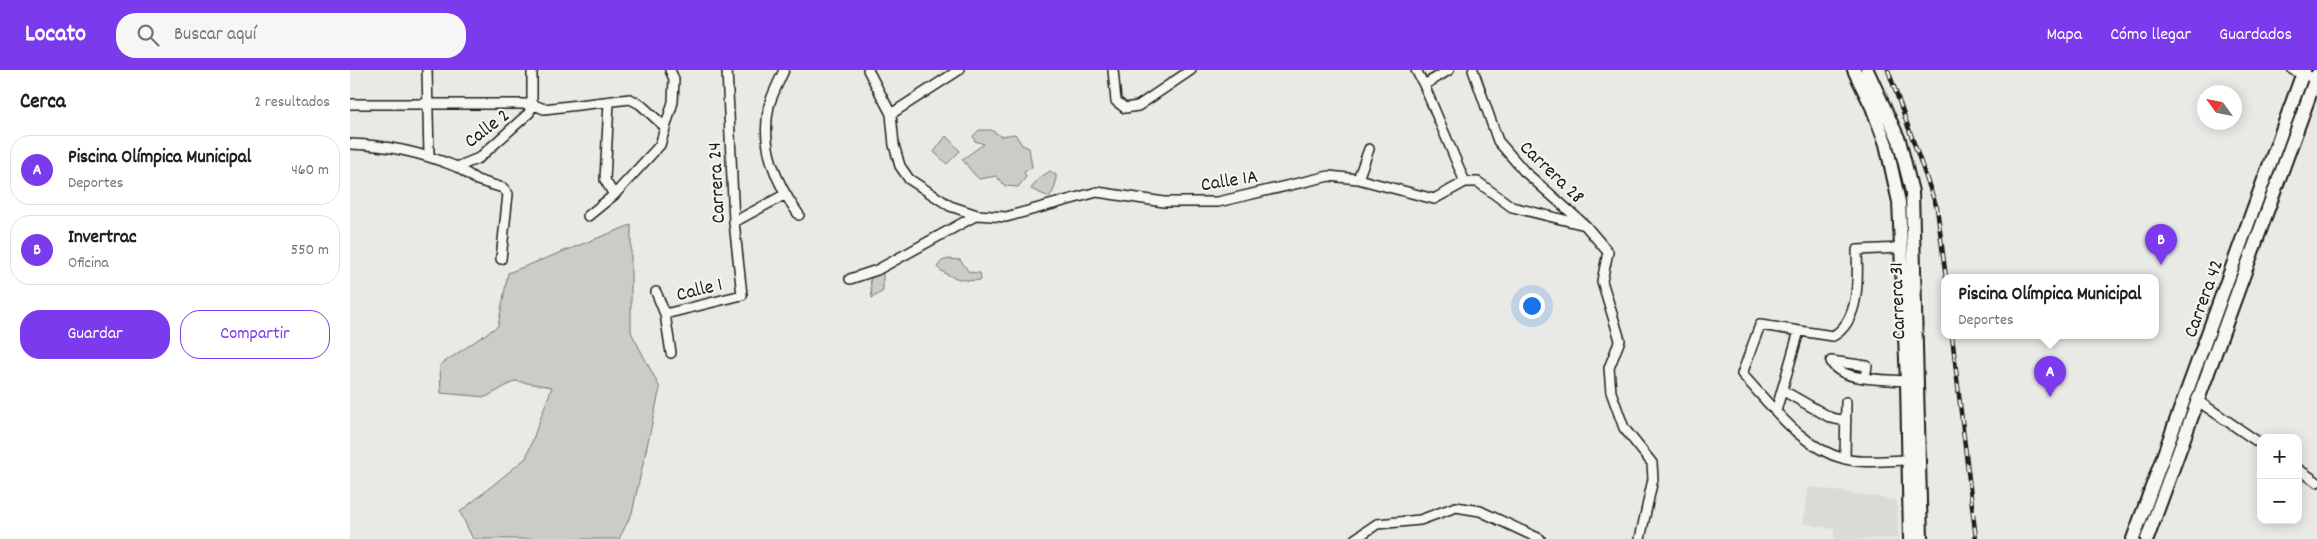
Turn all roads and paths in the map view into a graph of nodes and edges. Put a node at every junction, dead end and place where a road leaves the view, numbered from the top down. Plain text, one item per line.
1 (427, 70) edge
2 (532, 70) edge
3 (670, 70) edge
4 (727, 70) edge
5 (784, 70) edge
6 (868, 70) edge
7 (959, 70) edge
8 (1113, 70) edge
9 (1191, 70) edge
10 (1416, 70) edge
11 (1449, 70) edge
12 (1473, 70) edge
13 (1854, 70) edge
14 (1868, 70) edge
15 (2300, 71) edge
16 (2316, 77) edge
17 (1424, 85) junction
18 (609, 102) junction
19 (426, 103) junction
20 (350, 104) edge
21 (532, 104) junction
22 (891, 114) junction
23 (665, 127) junction
24 (350, 144) edge
25 (1369, 149) dead end
26 (429, 156) junction
27 (457, 167) junction
28 (1358, 179) junction
29 (1465, 182) junction
30 (784, 194) junction
31 (614, 195) junction
32 (977, 215) junction
33 (588, 216) dead end
34 (799, 216) dead end
35 (734, 222) junction
36 (1584, 225) junction
37 (1901, 248) junction
38 (501, 259) dead end
39 (850, 279) dead end
40 (656, 292) dead end
41 (742, 295) joint
42 (665, 314) junction
43 (1798, 331) junction
44 (671, 353) dead end
45 (1866, 378) junction
46 (1907, 381) junction
47 (1782, 390) junction
48 (2198, 401) junction
49 (1846, 402) dead end
50 (1776, 411) junction
51 (1846, 421) junction
52 (2257, 441) edge
53 (1845, 459) junction
54 (1908, 460) junction
55 (2302, 473) edge
56 (2317, 482) edge
57 (1355, 539) edge
58 (1540, 539) edge
59 (1640, 539) edge
60 (1910, 539) edge
61 (1921, 539) edge
62 (2133, 539) edge
63 (2147, 539) edge

1 - 19 street
2 - 21 street
3 - 23 street
4 - 35 street, Carrera 24
5 - 30 street
6 - 22 street
7 - 22 street
8 - 9 street
10 - 17 street
11 - 17 street
12 - 36 street, Carrera 28
13 - 37 highway, Carrera 31
14 - 61 highway, Carrera 31
15 - 16 street
15 - 62 highway, Carrera 42
16 - 48 highway, Carrera 42
17 - 29 street
18 - 21 street, Calle 2
18 - 23 street, Calle 2
18 - 31 street
19 - 20 street
19 - 21 street
19 - 26 street
21 - 27 street, Calle 2
22 - 32 street, Calle 1A
23 - 31 street
24 - 26 street, Calle 2
25 - 28 street
26 - 27 street, Calle 2
27 - 38 street
28 - 29 street, Calle 1A
28 - 32 street, Calle 1A
29 - 36 street
30 - 34 street
30 - 35 street
31 - 33 street
32 - 39 street
35 - 41 street, Carrera 24
36 - 59 street, Carrera 28
37 - 43 street
37 - 46 highway, Carrera 31
40 - 42 street, Calle 1
41 - 42 street, Calle 1
42 - 44 street, Calle 1
43 - 47 street
43 - 50 street
45 - 45 street
45 - 46 street
46 - 54 highway, Carrera 31
47 - 50 street
47 - 51 street
48 - 52 street
48 - 63 highway, Carrera 42
49 - 51 street
50 - 53 street
51 - 53 street
53 - 54 street
54 - 60 highway, Carrera 31
55 - 56 street
57 - 58 street

